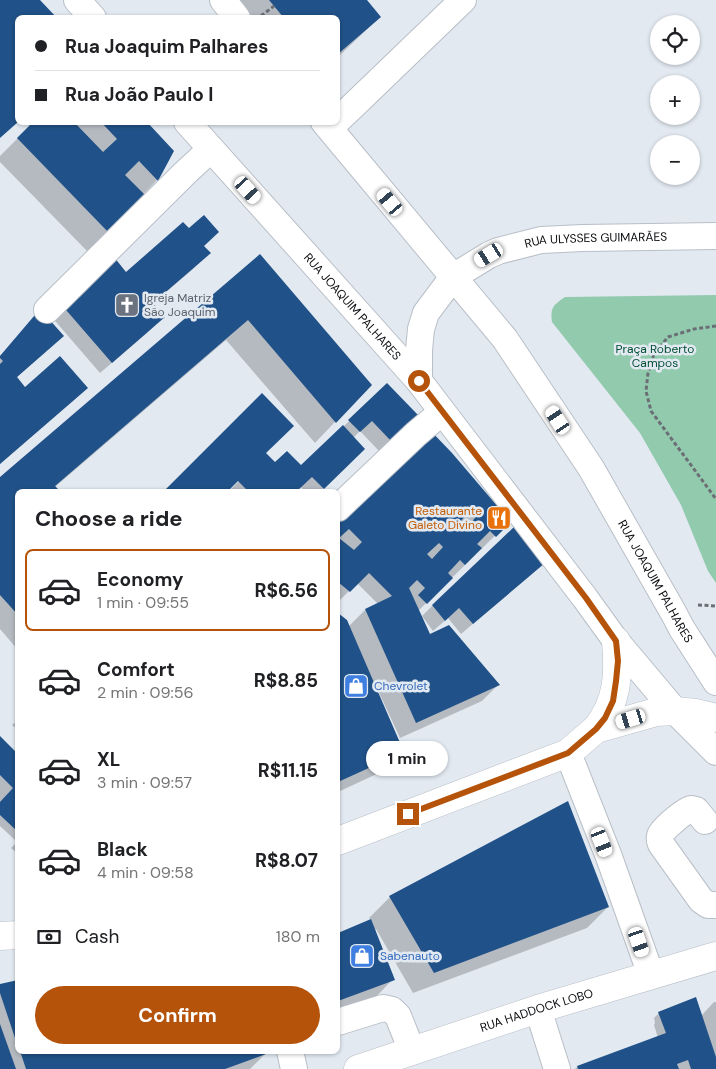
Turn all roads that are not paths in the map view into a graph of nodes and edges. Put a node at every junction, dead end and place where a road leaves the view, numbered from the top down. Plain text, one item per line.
1 (77, 0) edge
2 (223, 0) edge
3 (463, 0) edge
4 (90, 15) edge
5 (235, 15) edge
6 (340, 116) edge
7 (190, 125) edge
8 (333, 125) edge
9 (211, 149) junction
10 (716, 236) edge
11 (453, 277) junction
12 (46, 310) dead end
13 (419, 381) junction
14 (442, 412) junction
15 (340, 506) edge
16 (616, 641) junction
17 (713, 670) edge
18 (675, 711) junction
19 (716, 718) edge
20 (596, 729) junction
21 (716, 752) edge
22 (568, 753) junction
23 (712, 821) edge
24 (340, 840) edge
25 (716, 905) edge
26 (15, 935) edge
27 (0, 936) edge
28 (716, 956) edge
29 (651, 975) junction
30 (538, 1009) junction
31 (340, 1021) edge
32 (412, 1051) junction
33 (291, 1054) edge
34 (294, 1069) edge
35 (358, 1069) edge
36 (557, 1069) edge

1 - 4 street
2 - 5 street
3 - 6 street
7 - 9 street, RUA JOAQUIM PALHARES
8 - 11 street, RUA JOAQUIM PALHARES
9 - 12 street
9 - 13 street, RUA JOAQUIM PALHARES
10 - 11 street, RUA ULYSSES GUIMARÃES
11 - 13 street
11 - 17 street, RUA JOAQUIM PALHARES
13 - 14 street, RUA JOAQUIM PALHARES
14 - 15 street
14 - 16 street, RUA JOAQUIM PALHARES
16 - 18 street, RUA JOAQUIM PALHARES
16 - 20 main road
18 - 19 main road
18 - 20 main road
18 - 21 street, RUA JOAQUIM PALHARES
20 - 22 main road
22 - 24 main road
22 - 29 street
23 - 25 street
26 - 27 main road
28 - 29 main road, RUA HADDOCK LOBO
29 - 30 main road, RUA HADDOCK LOBO
30 - 32 main road, RUA HADDOCK LOBO
30 - 36 street
31 - 32 street
32 - 35 main road, RUA HADDOCK LOBO
33 - 34 street

